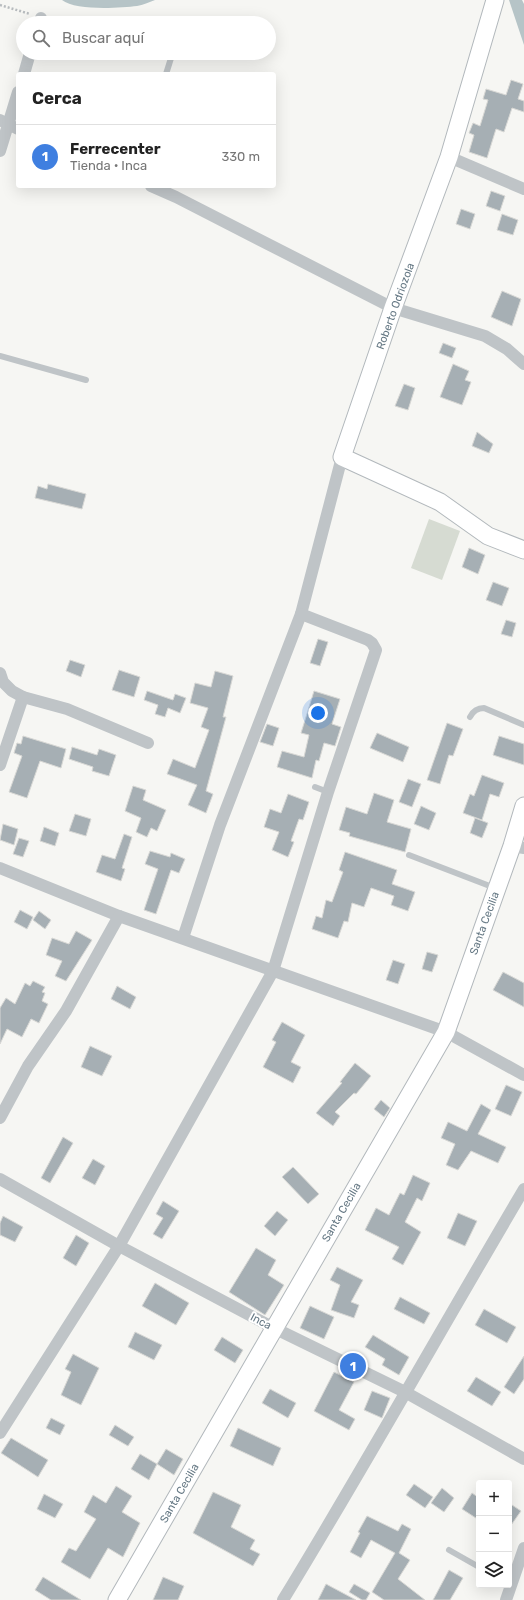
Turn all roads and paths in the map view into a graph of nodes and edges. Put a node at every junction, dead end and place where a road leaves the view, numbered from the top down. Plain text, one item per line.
1 (495, 3) edge
2 (0, 5) edge
3 (29, 16) edge
4 (28, 60) edge
5 (170, 60) edge
6 (25, 72) edge
7 (167, 72) edge
8 (16, 99) edge
9 (9, 124) edge
10 (0, 151) edge
11 (449, 157) junction
12 (156, 188) edge
13 (524, 189) edge
14 (393, 308) junction
15 (0, 356) edge
16 (524, 364) edge
17 (86, 380) dead end
18 (342, 457) junction
19 (524, 550) edge
20 (301, 614) junction
21 (0, 674) edge
22 (23, 697) junction
23 (470, 717) dead end
24 (524, 725) edge
25 (148, 743) dead end
26 (0, 765) edge
27 (314, 787) dead end
28 (328, 792) junction
29 (524, 806) edge
30 (518, 847) edge
31 (409, 855) dead end
32 (0, 868) edge
33 (496, 888) junction
34 (119, 916) junction
35 (183, 938) junction
36 (273, 971) junction
37 (446, 1032) junction
38 (524, 1075) edge
39 (0, 1118) edge
40 (0, 1179) edge
41 (524, 1189) edge
42 (119, 1246) junction
43 (274, 1328) junction
44 (405, 1392) junction
45 (0, 1433) edge
46 (524, 1459) edge
47 (524, 1548) edge
48 (449, 1550) dead end
49 (476, 1566) edge
50 (512, 1581) edge
51 (509, 1588) edge
52 (117, 1600) edge
53 (284, 1600) edge
54 (506, 1600) edge

1 - 11 street, Roberto Odriozola
2 - 3 path
4 - 6 street
5 - 7 lane
8 - 9 street
9 - 10 street
11 - 13 street
11 - 14 street, Roberto Odriozola
12 - 14 street
14 - 16 street
14 - 18 street, Roberto Odriozola
15 - 17 lane
18 - 19 street
18 - 20 street, Roberto Odriozola
20 - 28 street
20 - 35 street, Roberto Odriozola
21 - 22 street
22 - 25 street
22 - 26 street
23 - 24 lane
27 - 28 lane
28 - 36 street
29 - 30 street, Santa Cecilia
30 - 33 street, Santa Cecilia
31 - 33 lane
32 - 34 street
33 - 37 street, Santa Cecilia
34 - 35 street
34 - 39 street
35 - 36 street
36 - 37 street
36 - 42 street
37 - 38 street
37 - 43 street, Santa Cecilia
40 - 42 street, Inca
41 - 44 street
42 - 43 street, Inca
42 - 45 street
43 - 44 street, Inca
43 - 52 street, Santa Cecilia
44 - 46 street, Inca
44 - 53 street
47 - 50 street
48 - 49 lane
51 - 54 street

